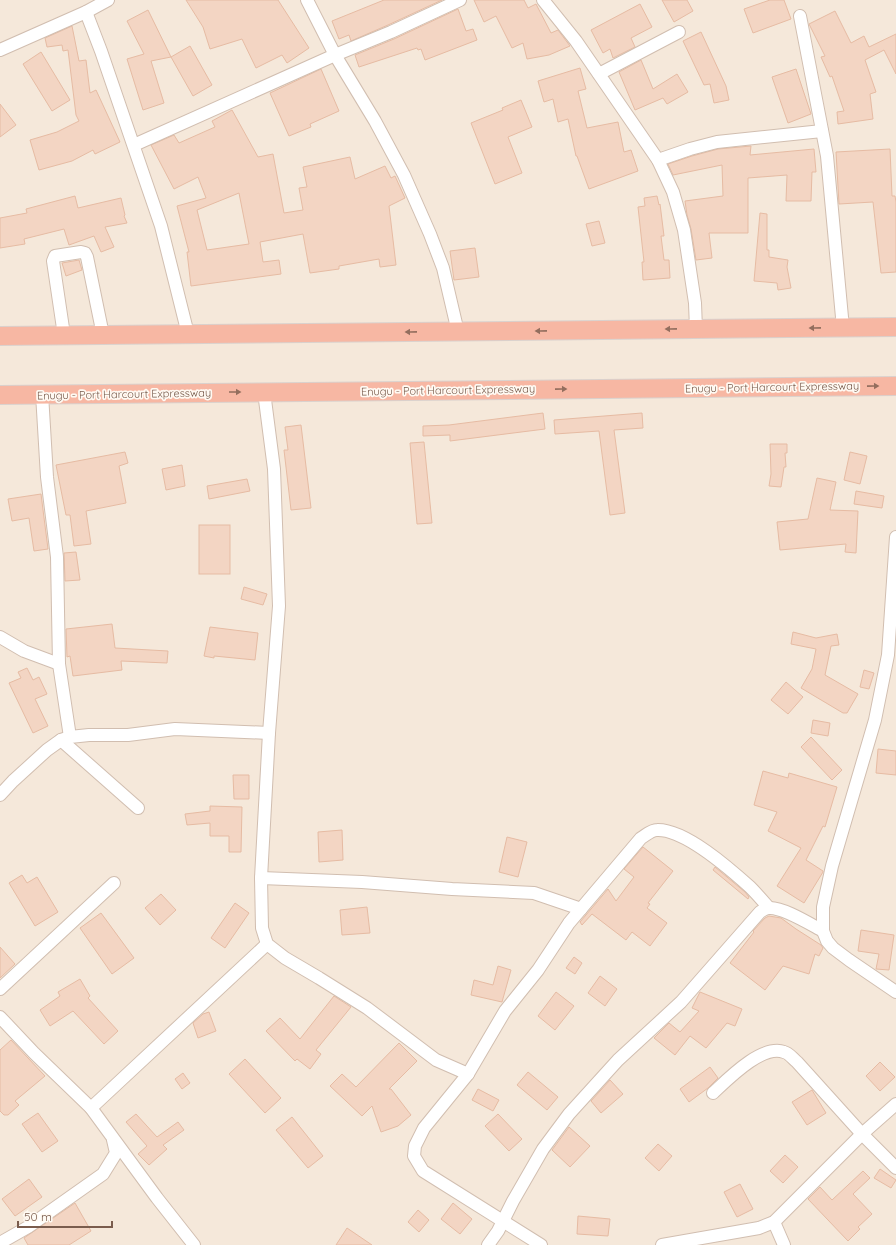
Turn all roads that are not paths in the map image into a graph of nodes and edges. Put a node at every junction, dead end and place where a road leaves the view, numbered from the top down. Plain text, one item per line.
1 (108, 0) edge
2 (307, 0) edge
3 (460, 0) edge
4 (543, 0) edge
5 (86, 12) junction
6 (800, 16) dead end
7 (679, 32) dead end
8 (0, 50) edge
9 (335, 55) junction
10 (599, 74) junction
11 (822, 131) junction
12 (134, 145) junction
13 (658, 160) junction
14 (896, 327) edge
15 (843, 328) junction
16 (696, 329) junction
17 (458, 332) junction
18 (188, 334) junction
19 (64, 335) junction
20 (103, 335) junction
21 (0, 336) edge
22 (896, 386) edge
23 (264, 392) junction
24 (42, 394) junction
25 (0, 395) edge
26 (896, 537) edge
27 (0, 637) edge
28 (892, 654) edge
29 (59, 664) junction
30 (269, 733) junction
31 (66, 739) junction
32 (0, 795) edge
33 (138, 808) dead end
34 (261, 878) junction
35 (114, 883) dead end
36 (769, 908) junction
37 (581, 909) junction
38 (823, 931) junction
39 (267, 944) junction
40 (0, 989) edge
41 (896, 992) edge
42 (0, 1017) edge
43 (468, 1074) junction
44 (713, 1093) dead end
45 (896, 1104) edge
46 (91, 1108) junction
47 (862, 1134) junction
48 (113, 1136) junction
49 (896, 1168) edge
50 (503, 1220) junction
51 (774, 1222) junction
52 (0, 1243) edge
53 (194, 1245) edge
54 (488, 1245) edge
55 (541, 1245) edge
56 (662, 1245) edge
57 (784, 1245) edge

1 - 5 street
2 - 9 street
3 - 9 street
4 - 10 street
5 - 8 street
5 - 12 street
6 - 11 street
7 - 10 street
9 - 12 street
9 - 17 street
10 - 13 street
11 - 13 street
11 - 15 street
12 - 18 street
13 - 16 street
14 - 15 highway
15 -> 16 highway
16 -> 17 highway
17 -> 18 highway
18 - 20 highway
19 - 20 highway
19 - 20 street
19 - 21 highway
23 -> 22 highway, Enugu - Port Harcourt Expressway
24 -> 23 highway, Enugu - Port Harcourt Expressway
23 - 30 street
24 - 25 highway, Enugu - Port Harcourt Expressway
24 - 29 street
26 - 28 street
27 - 29 street
28 - 38 street
29 - 31 street
30 - 31 street
30 - 34 street
31 - 32 street
31 - 33 street
34 - 37 street
34 - 39 street
35 - 40 street
36 - 37 street
36 - 38 street
36 - 50 street
37 - 43 street
38 - 41 street
39 - 43 street
39 - 46 street
42 - 46 street
43 - 50 street
44 - 47 street
45 - 47 street
46 - 48 street
47 - 49 street
47 - 51 street
48 - 52 street
48 - 53 street
50 - 54 street
50 - 55 street
51 - 56 street
51 - 57 street

